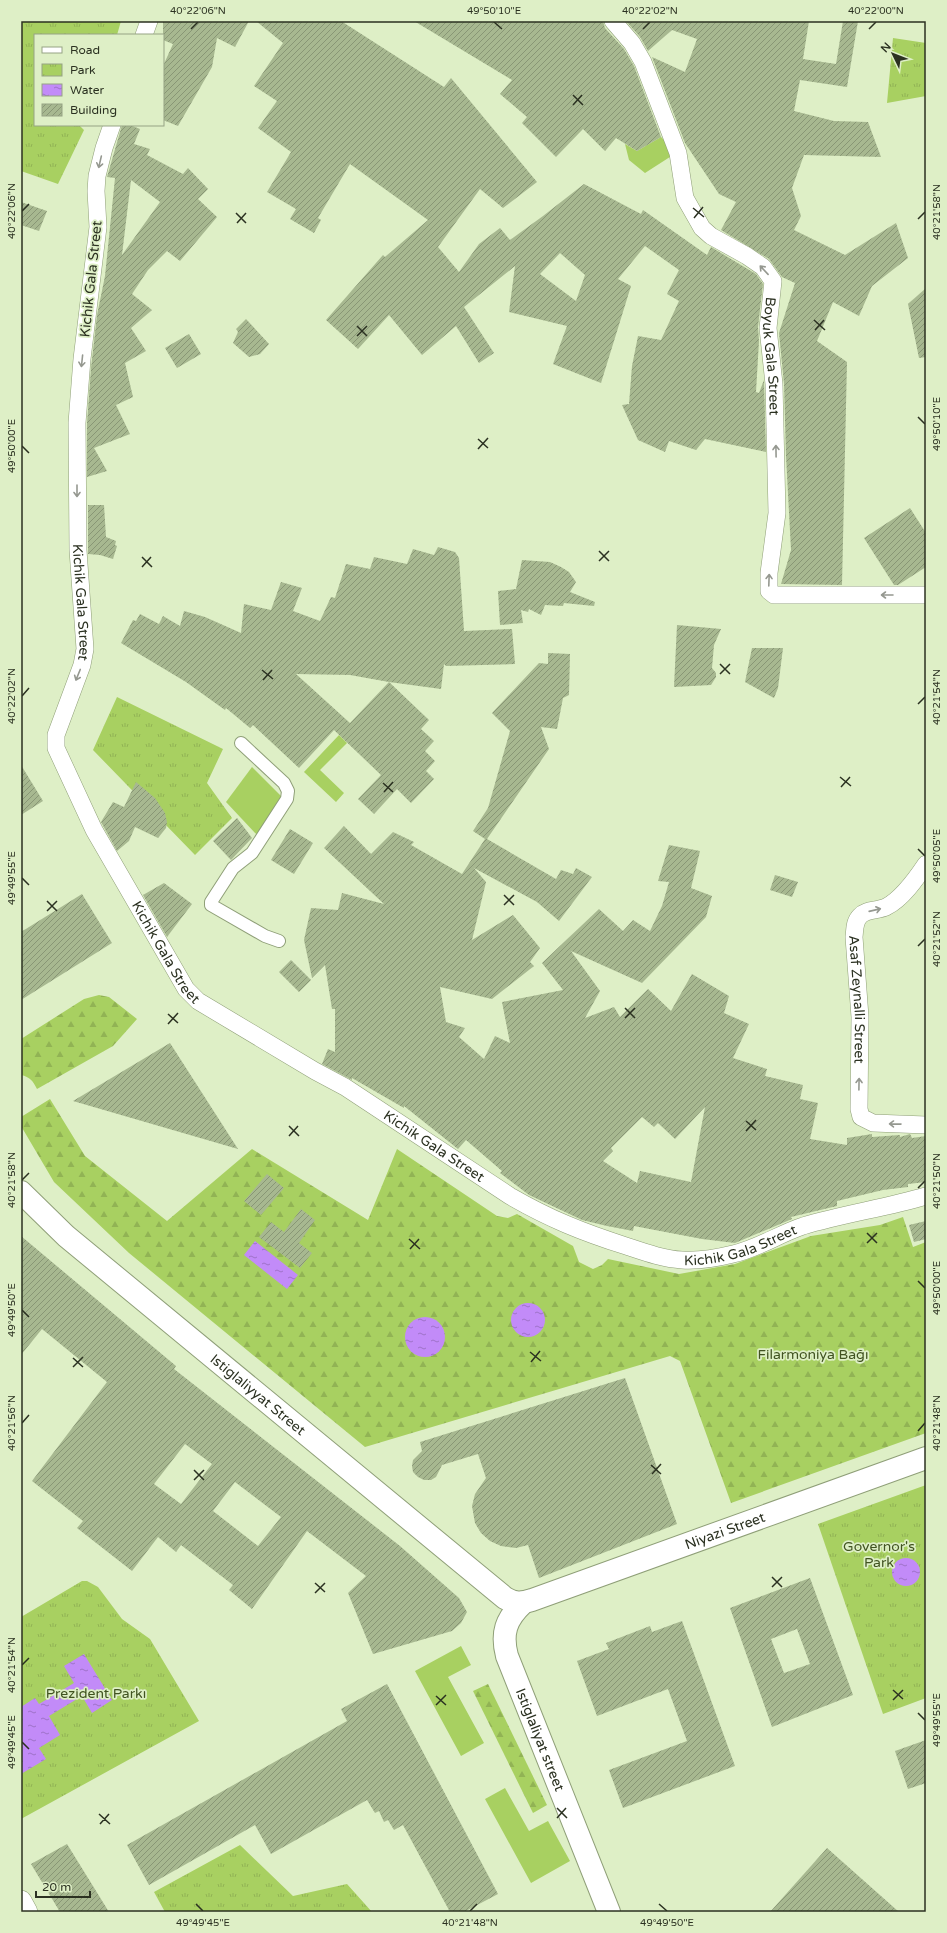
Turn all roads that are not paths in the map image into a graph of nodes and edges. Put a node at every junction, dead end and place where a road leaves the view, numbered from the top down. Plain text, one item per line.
1 (149, 21) edge
2 (613, 21) edge
3 (144, 34) edge
4 (112, 126) edge
5 (926, 595) edge
6 (242, 743) dead end
7 (926, 864) edge
8 (279, 941) dead end
9 (926, 1125) edge
10 (21, 1192) edge
11 (926, 1196) edge
12 (926, 1458) edge
13 (523, 1603) junction
14 (21, 1902) edge
15 (27, 1912) edge
16 (609, 1912) edge

1 - 3 street
5 -> 2 street, Boyuk Gala Street
4 -> 11 street, Kichik Gala Street
6 - 8 street
9 -> 7 street, Asaf Zeynalli Street
10 - 13 main road
12 - 13 main road, Niyazi Street
13 - 16 main road
14 - 15 street

